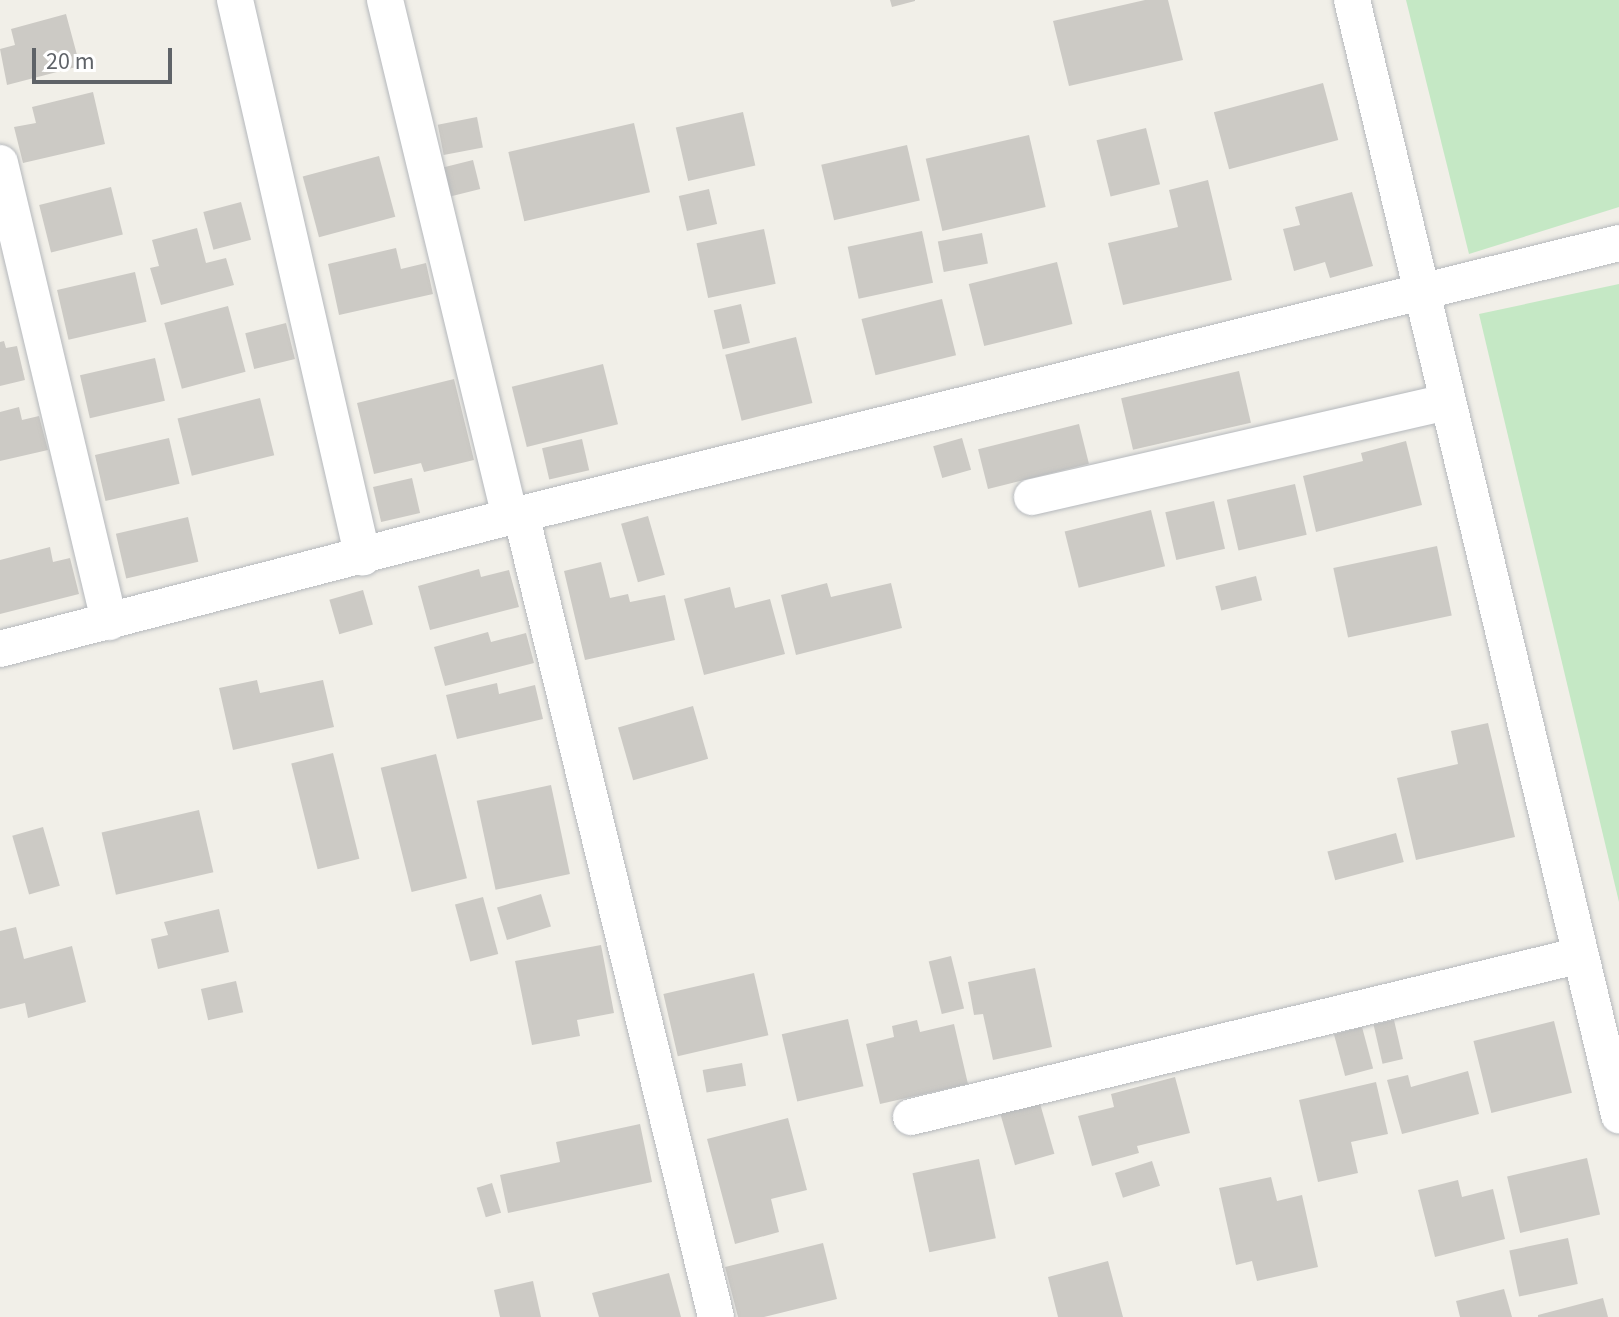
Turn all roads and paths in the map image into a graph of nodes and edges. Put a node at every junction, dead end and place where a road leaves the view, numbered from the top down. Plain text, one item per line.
1 (235, 0) edge
2 (385, 0) edge
3 (1352, 0) edge
4 (0, 163) edge
5 (1619, 243) edge
6 (1419, 291) junction
7 (1447, 402) junction
8 (1032, 497) dead end
9 (516, 516) junction
10 (363, 558) junction
11 (109, 622) junction
12 (0, 649) edge
13 (1581, 955) junction
14 (1619, 1115) edge
15 (911, 1117) dead end
16 (716, 1317) edge

1 - 10 street
2 - 9 street
3 - 6 street
4 - 11 street
5 - 6 street
6 - 7 street
6 - 9 street
7 - 8 street
7 - 13 street
9 - 10 street
9 - 16 street
10 - 11 street
11 - 12 street
13 - 14 street
13 - 15 street

